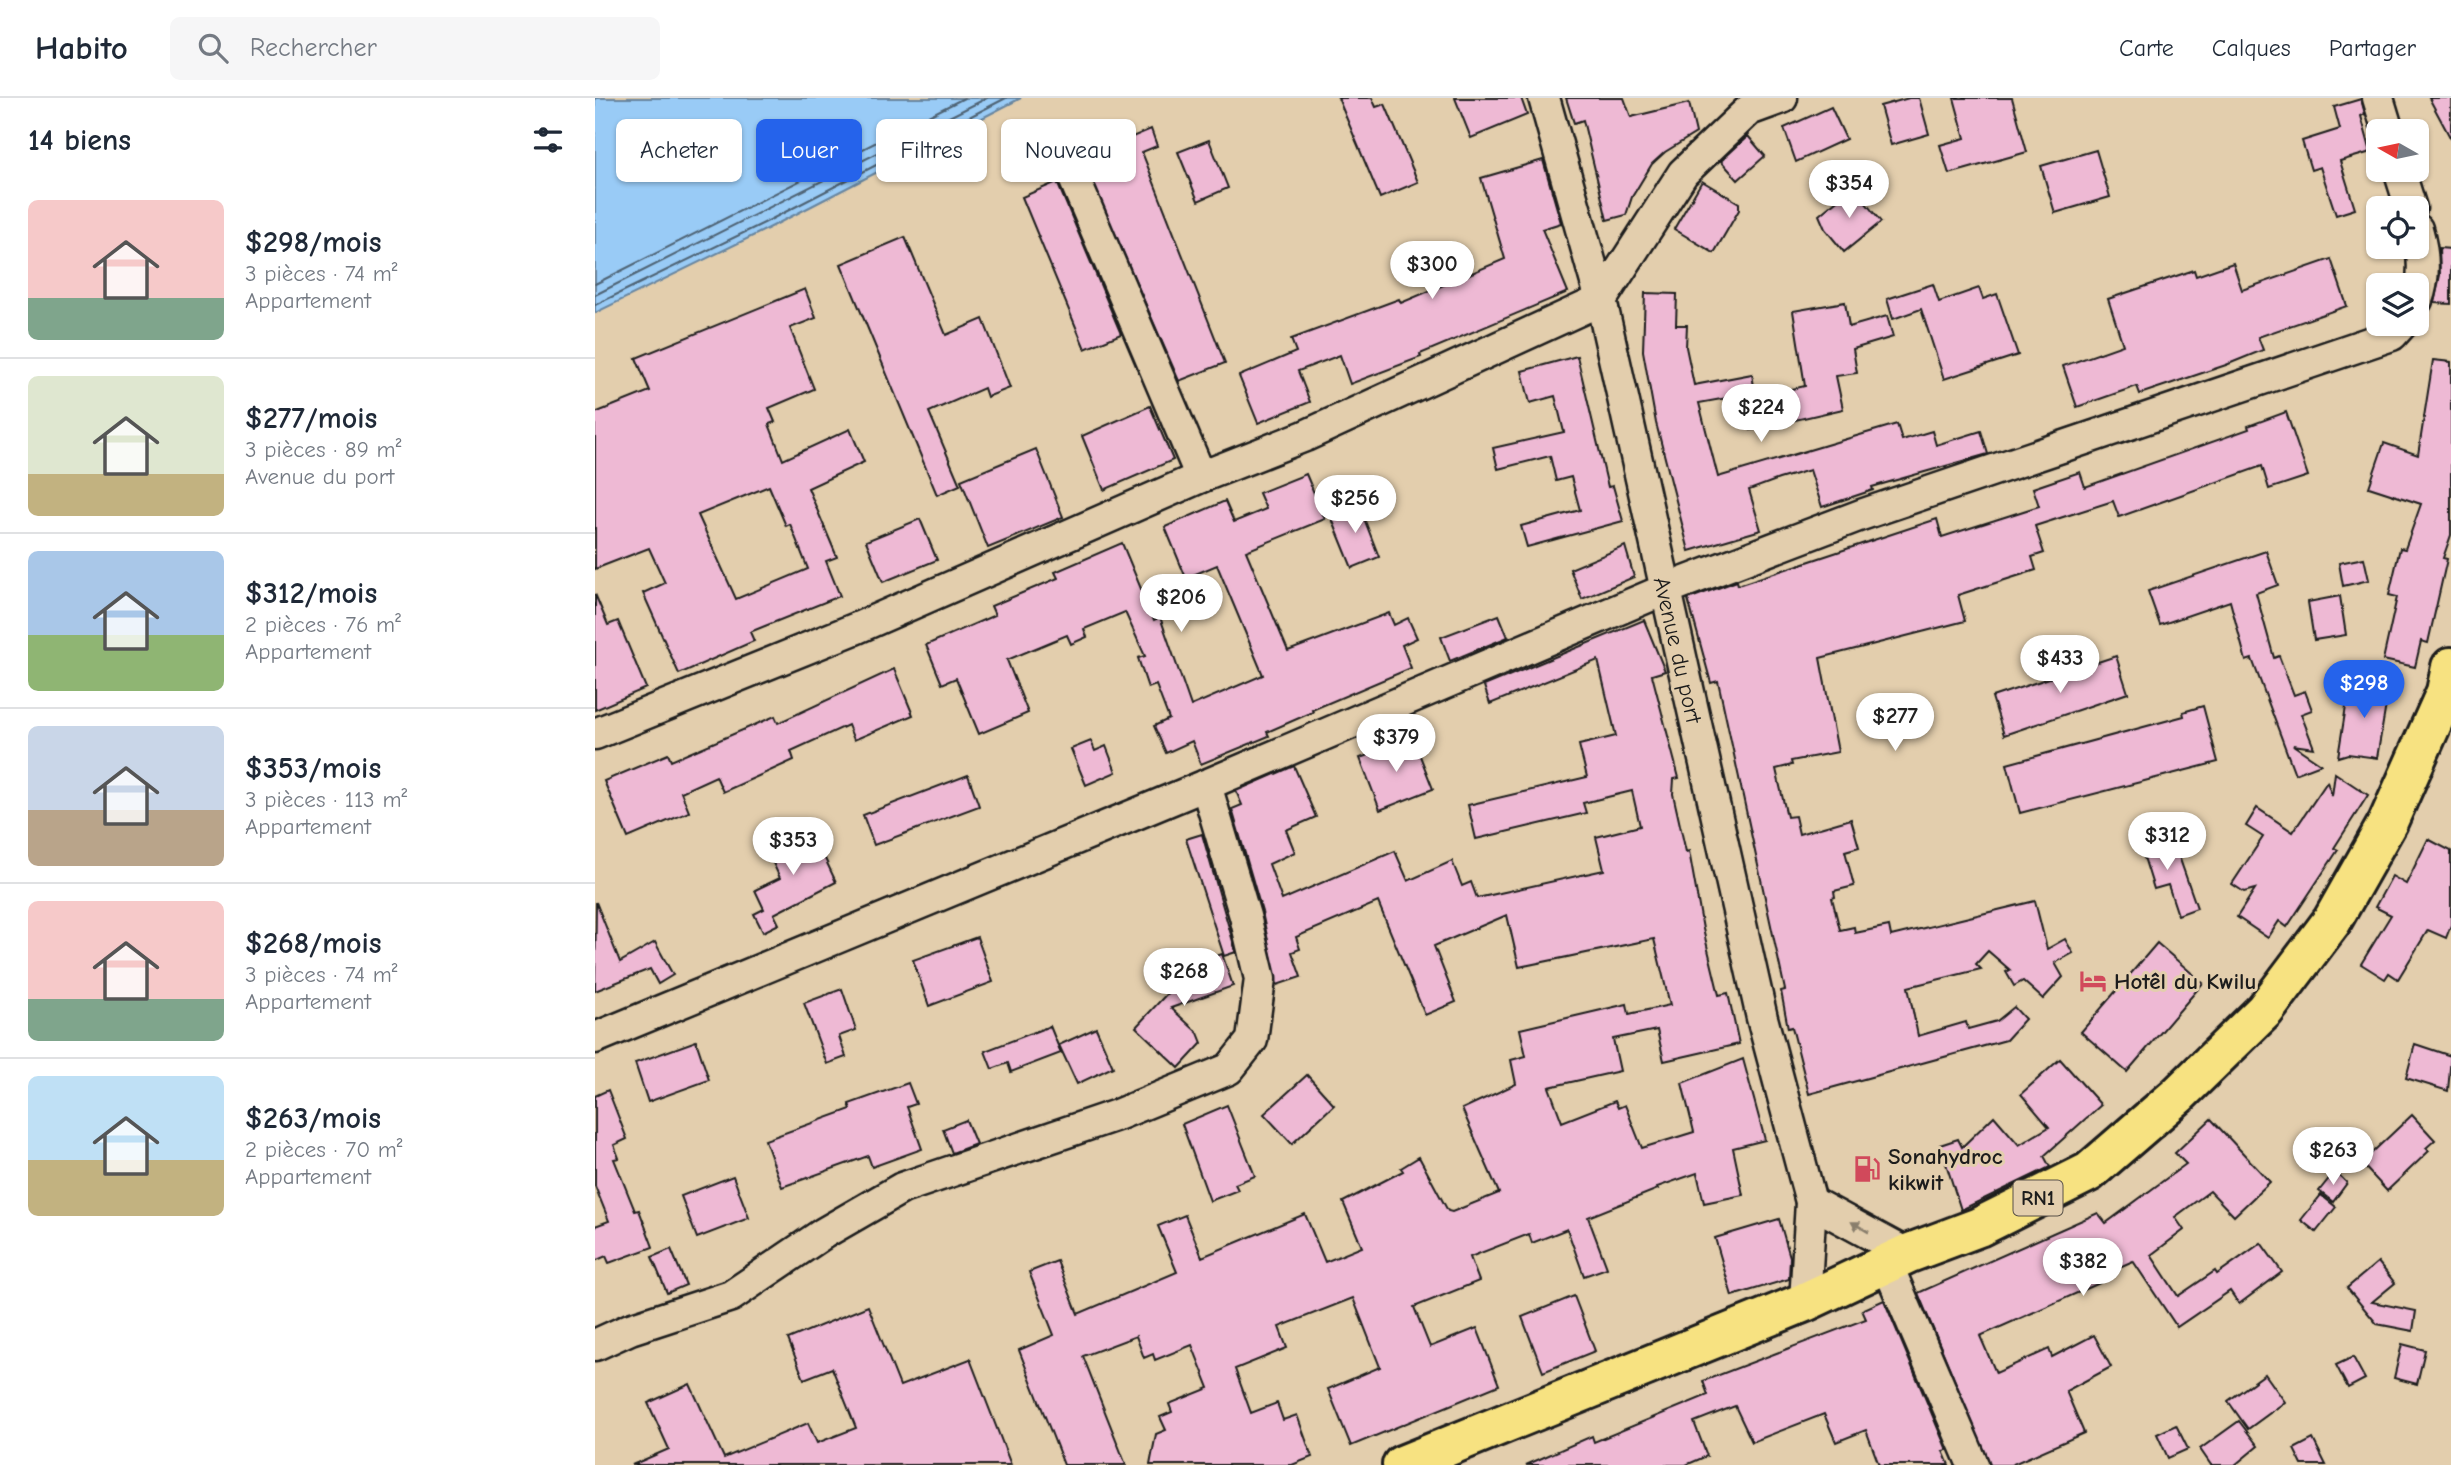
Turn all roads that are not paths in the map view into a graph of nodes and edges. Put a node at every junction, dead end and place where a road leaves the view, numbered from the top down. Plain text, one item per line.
1 (1544, 98) edge
2 (1782, 98) edge
3 (2378, 98) edge
4 (2384, 119) edge
5 (1075, 182) edge
6 (1601, 300) junction
7 (2389, 336) edge
8 (1201, 477) junction
9 (1664, 590) junction
10 (2451, 667) edge
11 (595, 734) edge
12 (1206, 785) junction
13 (595, 1038) edge
14 (1811, 1202) junction
15 (1897, 1259) junction
16 (1805, 1302) junction
17 (595, 1345) edge
18 (1402, 1465) edge
19 (1973, 1465) edge

1 - 6 street, Avenue du port
2 - 6 street
3 - 4 street
5 - 8 street
6 - 8 street
6 - 9 street, Avenue du port
7 - 9 street
8 - 11 street
9 - 12 street
9 - 14 street, Avenue du port
10 - 15 highway, RN1
12 - 13 street
12 - 17 street
15 -> 14 street
14 - 16 street, Avenue du port
15 - 16 highway, RN1
15 - 19 street
16 - 18 highway, RN1

